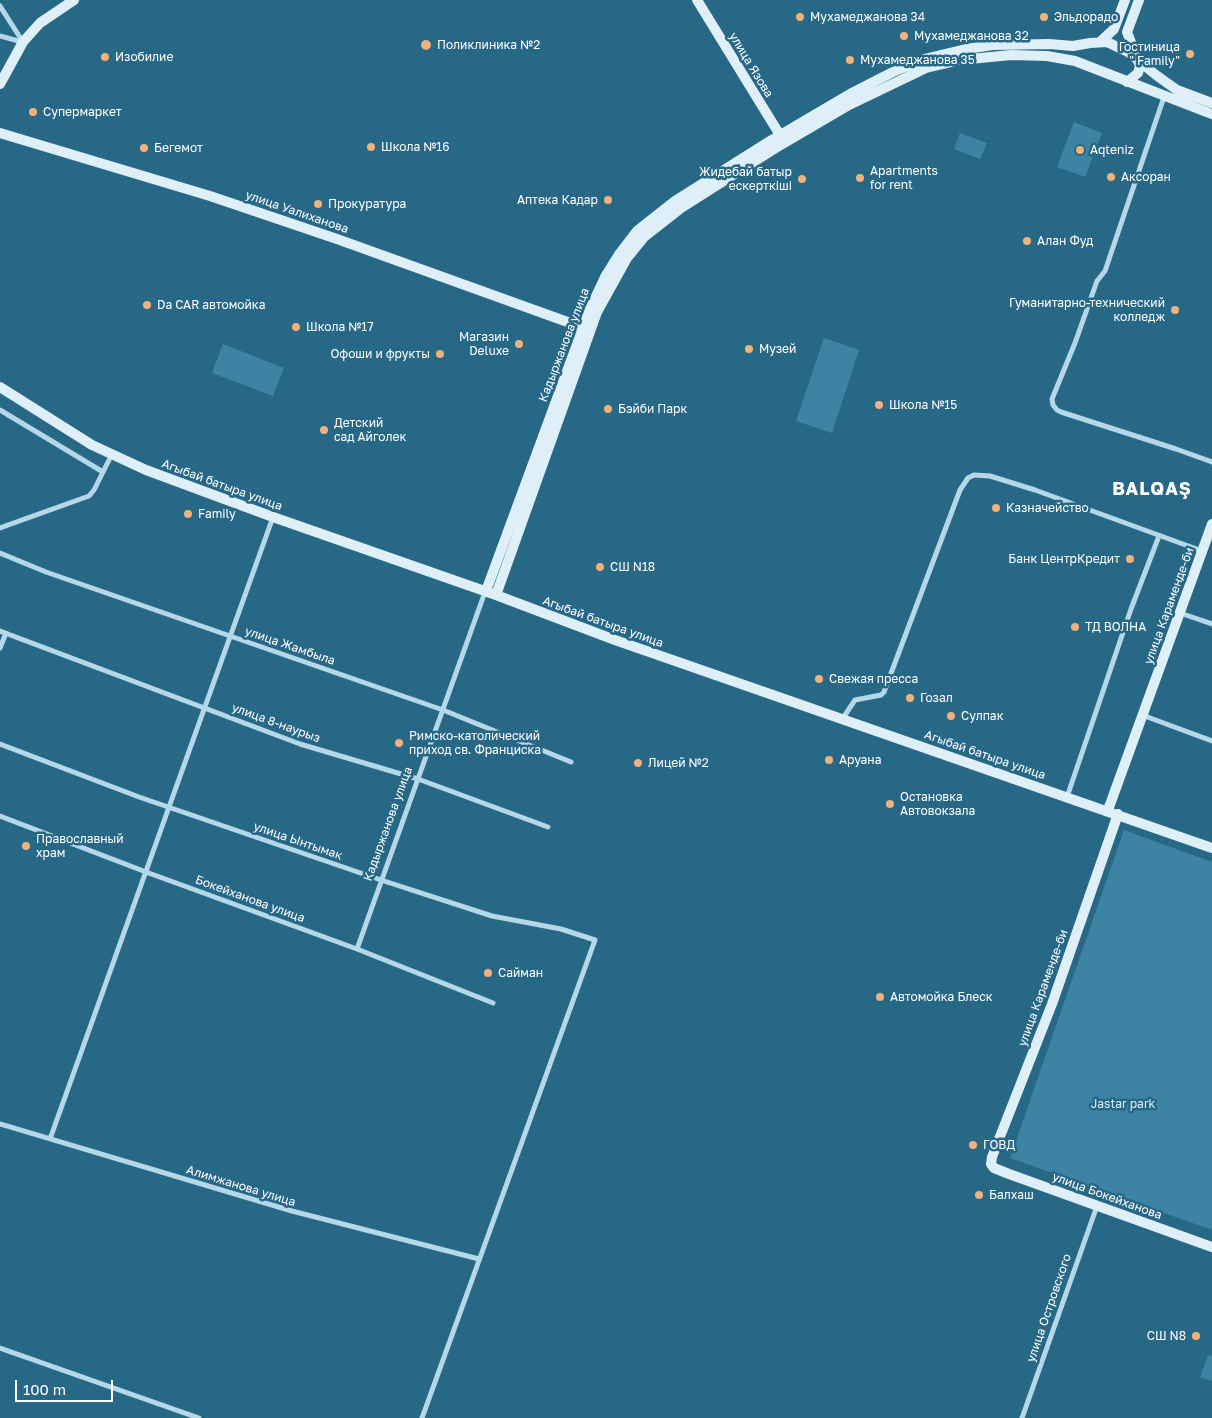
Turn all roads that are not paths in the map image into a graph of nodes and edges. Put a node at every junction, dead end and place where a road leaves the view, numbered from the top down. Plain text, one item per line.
1 (74, 0) edge
2 (697, 0) edge
3 (1125, 0) edge
4 (1139, 0) edge
5 (0, 6) edge
6 (0, 36) edge
7 (23, 42) junction
8 (1095, 42) junction
9 (1139, 60) junction
10 (1088, 66) junction
11 (1127, 82) junction
12 (0, 84) edge
13 (1169, 84) junction
14 (1165, 95) junction
15 (1212, 102) edge
16 (1212, 114) edge
17 (0, 133) edge
18 (783, 139) junction
19 (586, 329) junction
20 (0, 387) edge
21 (0, 410) edge
22 (112, 454) junction
23 (1212, 462) edge
24 (103, 472) junction
25 (273, 517) junction
26 (1212, 524) edge
27 (1, 525) edge
28 (1159, 536) junction
29 (1202, 551) junction
30 (0, 553) edge
31 (491, 593) junction
32 (1180, 612) junction
33 (1212, 624) edge
34 (3, 632) edge
35 (231, 636) junction
36 (0, 648) edge
37 (205, 707) junction
38 (443, 710) junction
39 (1142, 715) junction
40 (844, 718) junction
41 (1212, 741) edge
42 (0, 744) edge
43 (571, 762) dead end
44 (418, 779) junction
45 (1067, 797) junction
46 (169, 808) junction
47 (1108, 810) junction
48 (1118, 814) junction
49 (0, 816) edge
50 (548, 827) dead end
51 (1212, 848) edge
52 (146, 872) junction
53 (381, 880) junction
54 (357, 949) junction
55 (493, 1003) dead end
56 (0, 1124) edge
57 (50, 1139) junction
58 (994, 1168) joint
59 (1097, 1206) junction
60 (1212, 1247) edge
61 (479, 1259) junction
62 (0, 1348) edge
63 (199, 1418) edge
64 (422, 1418) edge
65 (1022, 1418) edge

1 - 7 main road
2 - 18 main road, улица Язова
3 - 8 main road
4 - 9 main road
5 - 7 street
6 - 7 street
7 - 12 main road
8 - 9 main road
8 - 10 main road
8 - 18 main road, Кадыржанова улица
9 - 11 main road
9 - 13 main road
10 - 11 main road, Кадыржанова улица
10 - 18 main road, Кадыржанова улица
11 - 14 main road, Кадыржанова улица
13 - 14 street
13 - 15 main road
14 - 16 main road, Кадыржанова улица
14 - 23 street
17 - 19 main road, улица Уалиханова
18 - 19 main road, Кадыржанова улица
19 - 31 main road, Кадыржанова улица
20 - 22 main road, Агыбай батыра улица
21 - 24 street
22 - 24 street
22 - 25 main road, Агыбай батыра улица
24 - 27 street
25 - 31 main road, Агыбай батыра улица
25 - 35 street
26 - 29 main road, улица Караменде-би
28 - 29 street
28 - 40 street
28 - 45 street
29 - 32 main road, улица Караменде-би
30 - 35 street, улица Жамбыла
31 - 38 street, Кадыржанова улица
31 - 40 main road, Агыбай батыра улица
32 - 33 street
32 - 39 main road, улица Караменде-би
34 - 36 street
34 - 37 street, улица 8-наурыз
35 - 37 street
35 - 38 street, улица Жамбыла
37 - 44 street, улица 8-наурыз
37 - 46 street
38 - 43 street, улица Жамбыла
38 - 44 street, Кадыржанова улица
39 - 41 street
39 - 47 main road, улица Караменде-би
40 - 45 main road, Агыбай батыра улица
42 - 46 street, улица Ынтымак
44 - 50 street, улица 8-наурыз
44 - 53 street, Кадыржанова улица
45 - 47 main road, Агыбай батыра улица
46 - 52 street
46 - 53 street, улица Ынтымак
47 - 48 main road, Агыбай батыра улица
48 - 51 main road, Агыбай батыра улица
48 - 58 main road, улица Караменде-би
49 - 52 street, Бокейханова улица
52 - 54 street, Бокейханова улица
52 - 57 street
53 - 54 street, Кадыржанова улица
53 - 61 street, улица Ынтымак
54 - 55 street, Бокейханова улица
56 - 57 street, Алимжанова улица
57 - 61 street, Алимжанова улица
58 - 59 main road, улица Бокейханова
59 - 60 main road, улица Бокейханова
59 - 65 street, улица Островского
61 - 64 street
62 - 63 street

